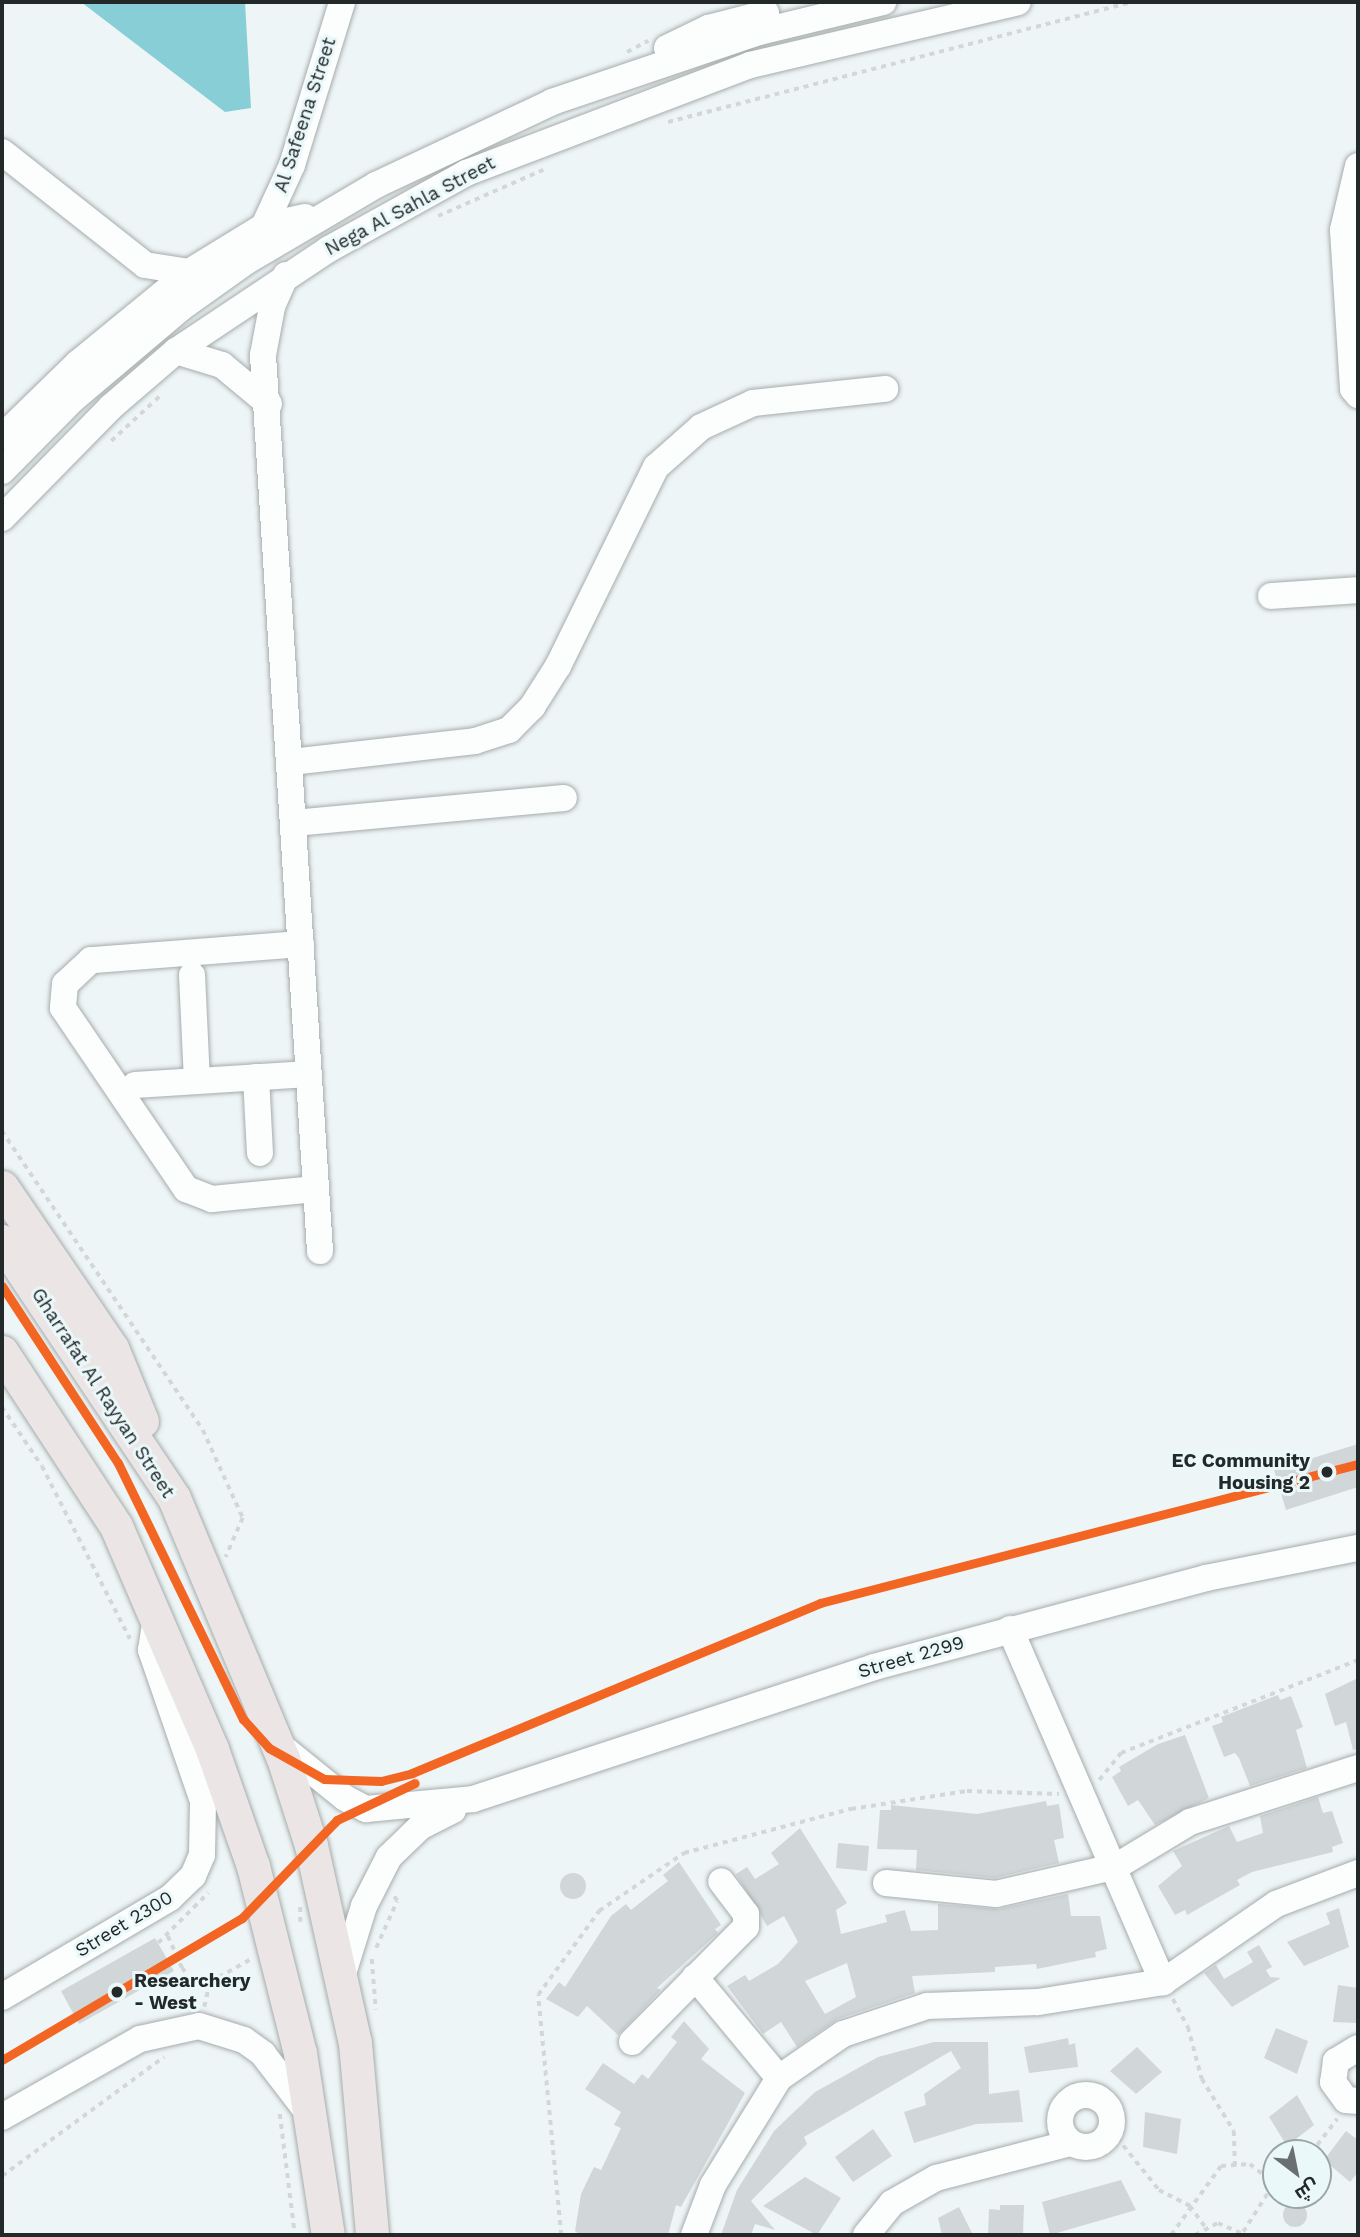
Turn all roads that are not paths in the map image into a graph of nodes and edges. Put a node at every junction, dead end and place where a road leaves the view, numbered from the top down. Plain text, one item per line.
1 (342, 2) edge
2 (719, 2) edge
3 (811, 2) edge
4 (883, 2) edge
5 (1017, 2) edge
6 (747, 8) edge
7 (708, 28) junction
8 (625, 77) junction
9 (2, 152) edge
10 (1358, 166) edge
11 (321, 215) junction
12 (264, 226) junction
13 (145, 265) junction
14 (189, 272) junction
15 (286, 275) junction
16 (148, 303) junction
17 (176, 351) junction
18 (885, 389) dead end
19 (1358, 394) edge
20 (269, 404) junction
21 (2, 437) edge
22 (2, 471) edge
23 (2, 518) edge
24 (1358, 590) edge
25 (1271, 596) dead end
26 (290, 762) junction
27 (564, 798) dead end
28 (294, 823) junction
29 (301, 944) junction
30 (192, 975) dead end
31 (309, 1074) junction
32 (256, 1077) junction
33 (197, 1081) junction
34 (135, 1085) dead end
35 (260, 1153) dead end
36 (2, 1187) edge
37 (316, 1189) junction
38 (2, 1241) edge
39 (320, 1251) dead end
40 (2, 1352) edge
41 (174, 1498) junction
42 (1358, 1548) edge
43 (156, 1620) junction
44 (1010, 1629) junction
45 (277, 1743) junction
46 (1358, 1768) edge
47 (473, 1799) junction
48 (1117, 1866) junction
49 (1358, 1873) edge
50 (722, 1881) dead end
51 (886, 1883) dead end
52 (342, 1977) junction
53 (695, 1977) junction
54 (1163, 1982) junction
55 (2, 1997) edge
56 (632, 2042) dead end
57 (1358, 2048) edge
58 (779, 2078) junction
59 (1352, 2100) edge
60 (2, 2117) edge
61 (312, 2118) junction
62 (1066, 2136) junction
63 (328, 2235) edge
64 (372, 2235) edge
65 (694, 2235) edge
66 (866, 2235) edge

1 - 12 street, Al Safeena Street
2 - 7 street
3 - 6 street
4 - 8 street, Nega Al Sahla Street
5 - 15 street, Nega Al Sahla Street
6 - 7 street
7 - 8 street
8 - 11 street, Nega Al Sahla Street
9 - 13 street
10 - 19 street
11 - 12 street, Nega Al Sahla Street
11 - 22 street, Nega Al Sahla Street
12 - 14 street, Nega Al Sahla Street
13 - 14 street
13 - 16 street
14 - 16 street, Nega Al Sahla Street
15 - 17 street, Nega Al Sahla Street
15 - 20 street
16 - 21 street, Nega Al Sahla Street
17 - 20 street
17 - 23 street, Nega Al Sahla Street
18 - 26 street
20 - 26 street
24 - 25 street
26 - 28 street
27 - 28 street
28 - 29 street
29 - 31 street
29 - 37 street
30 - 33 street
31 - 32 street
31 - 37 street
32 - 33 street
32 - 35 street
33 - 34 street
36 - 41 main road
37 - 39 street
38 - 41 main road, Gharrafat Al Rayyan Street
40 - 43 main road
41 - 45 main road, Gharrafat Al Rayyan Street
42 - 44 street, Street 2299
43 - 55 street, Street 2300
43 - 61 main road
44 - 47 street, Street 2299
44 - 48 street
45 - 47 street, Street 2299
45 - 52 main road, Gharrafat Al Rayyan Street
46 - 48 street
47 - 52 street, Street 2299
48 - 51 street
48 - 54 street
49 - 54 street
50 - 53 street
52 - 64 main road, Gharrafat Al Rayyan Street
53 - 56 street
53 - 58 street
54 - 58 street
57 - 59 street
58 - 65 street
60 - 61 street
61 - 63 main road
62 - 62 street
62 - 66 street

